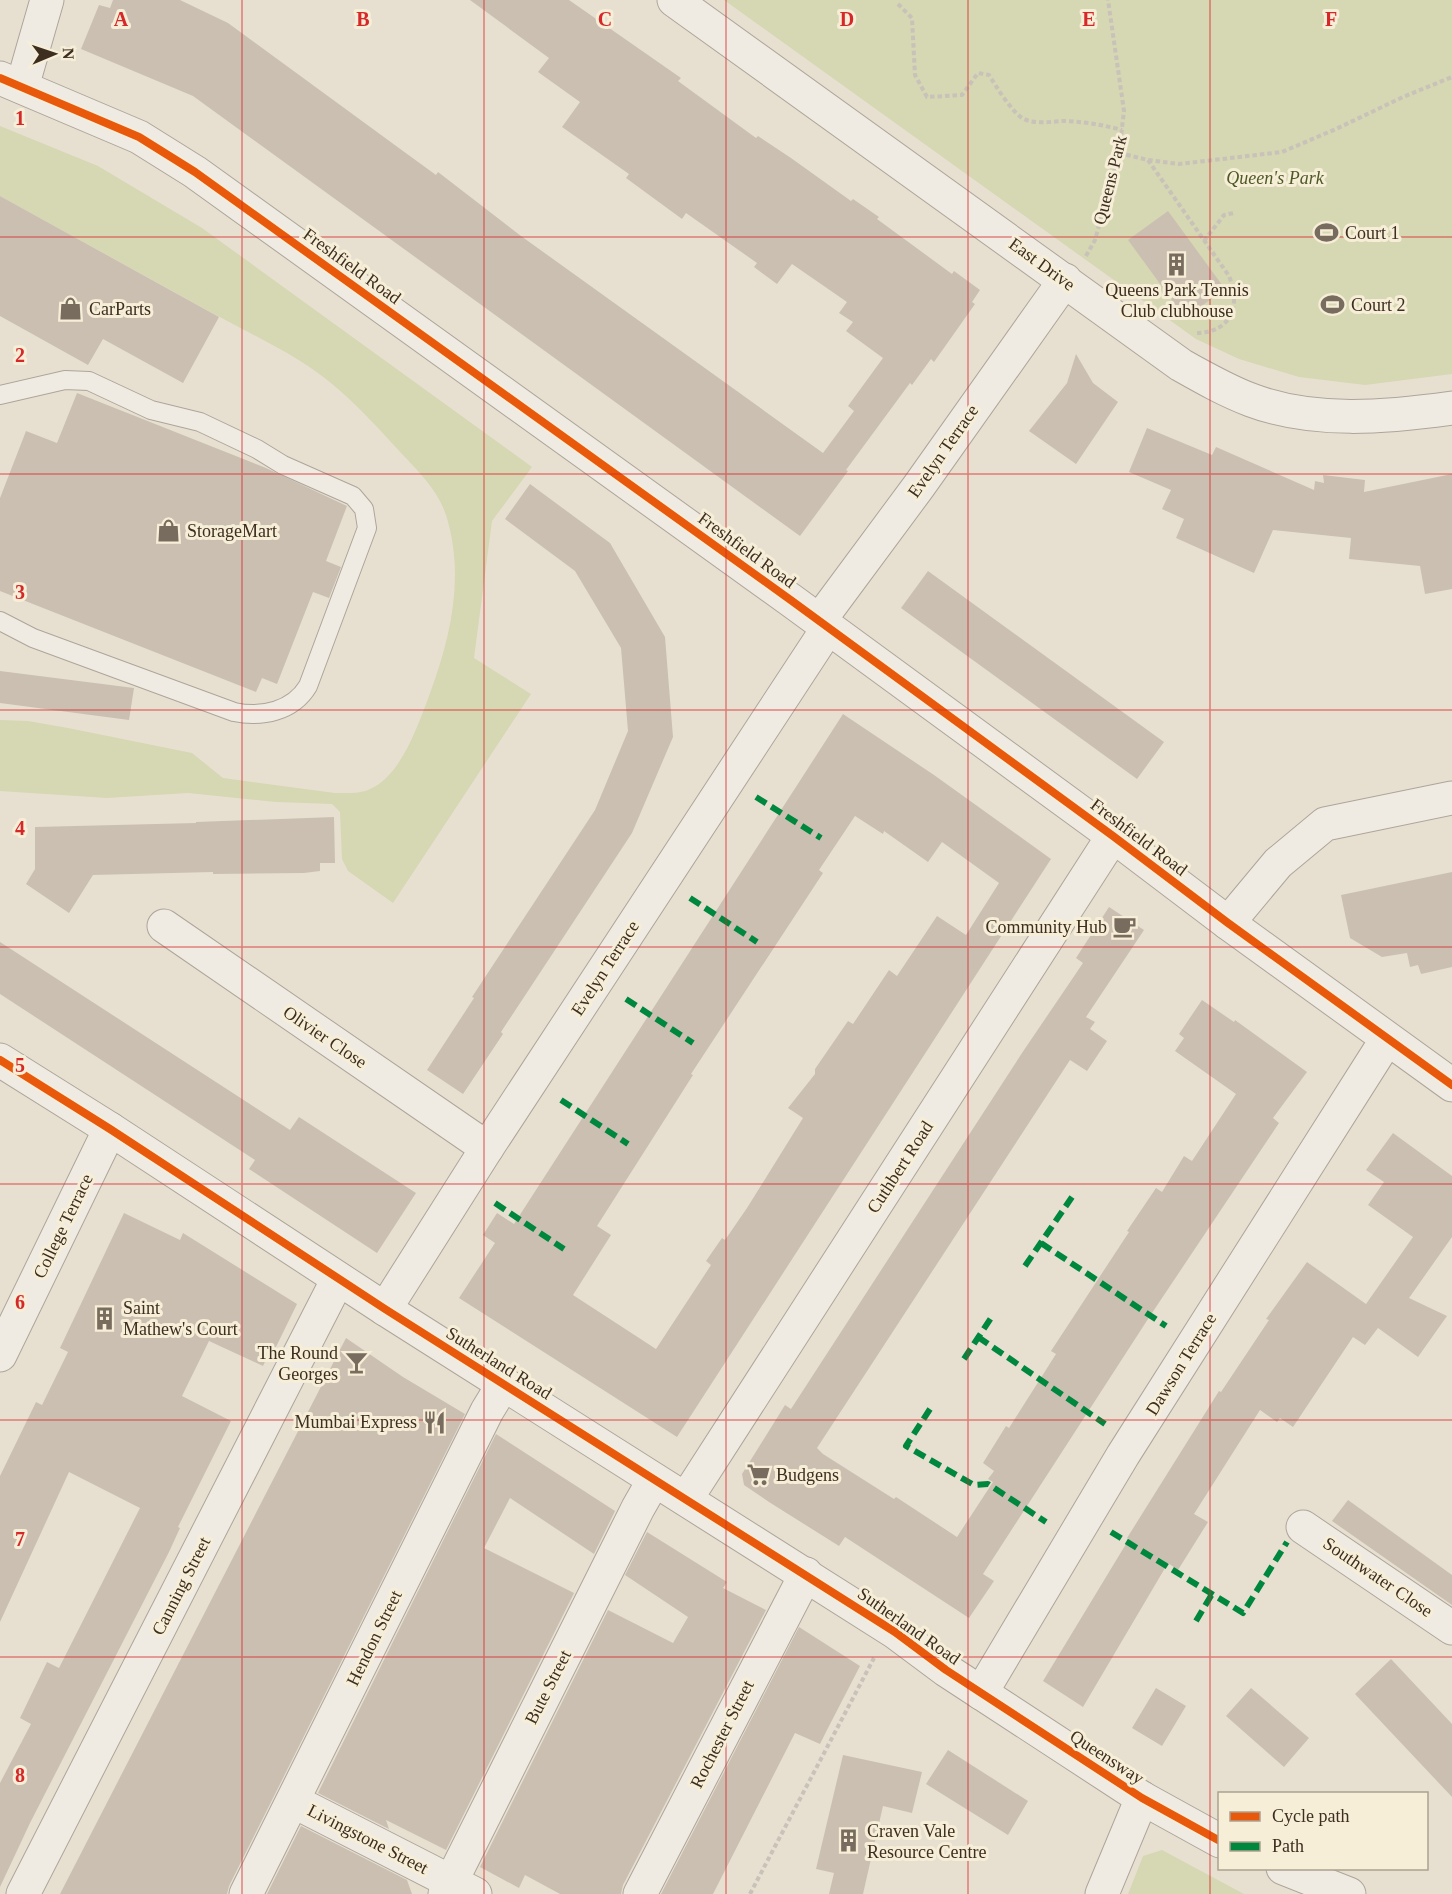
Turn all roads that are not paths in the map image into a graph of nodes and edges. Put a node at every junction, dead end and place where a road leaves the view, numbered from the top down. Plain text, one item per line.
1 (47, 0) edge
2 (674, 0) edge
3 (11, 82) edge
4 (1065, 280) junction
5 (0, 395) edge
6 (1452, 408) edge
7 (0, 621) edge
8 (823, 625) junction
9 (1452, 798) edge
10 (1113, 836) junction
11 (1228, 923) junction
12 (164, 927) dead end
13 (1387, 1039) junction
14 (0, 1060) edge
15 (1452, 1085) edge
16 (110, 1129) junction
17 (487, 1148) junction
18 (338, 1279) junction
19 (385, 1309) junction
20 (0, 1355) edge
21 (504, 1383) junction
22 (654, 1480) junction
23 (686, 1499) junction
24 (1303, 1527) dead end
25 (806, 1574) junction
26 (1452, 1628) edge
27 (981, 1693) junction
28 (1142, 1798) junction
29 (293, 1801) junction
30 (1218, 1840) edge
31 (1286, 1870) edge
32 (457, 1890) edge
33 (23, 1894) edge
34 (246, 1894) edge
35 (640, 1894) edge
36 (1102, 1894) edge
37 (1349, 1894) edge

1 - 3 street
2 - 4 street, East Drive
3 - 8 street, Freshfield Road
4 - 6 street, East Drive
4 - 8 street, Evelyn Terrace
5 - 7 lane
8 - 10 street, Freshfield Road
8 - 17 street, Evelyn Terrace
9 - 11 street
10 - 11 street, Freshfield Road
10 - 23 street, Cuthbert Road
11 - 13 street, Freshfield Road
12 - 17 street, Olivier Close
13 - 15 street, Freshfield Road
13 - 27 street, Dawson Terrace
14 - 16 street, Sutherland Road
16 - 18 street, Sutherland Road
16 - 20 street, College Terrace
17 - 19 street, Evelyn Terrace
18 - 19 street, Sutherland Road
18 - 33 street, Canning Street
19 - 21 street, Sutherland Road
21 - 22 street, Sutherland Road
21 - 29 street, Hendon Street
22 - 23 street, Sutherland Road
22 - 32 street, Bute Street
23 - 25 street, Sutherland Road
24 - 26 street, Southwater Close
25 - 27 street, Sutherland Road
25 - 35 street, Rochester Street
27 - 28 street, Queensway
28 - 30 street, Queensway
28 - 36 street
29 - 32 street, Livingstone Street
29 - 34 street, Hendon Street
31 - 37 street

